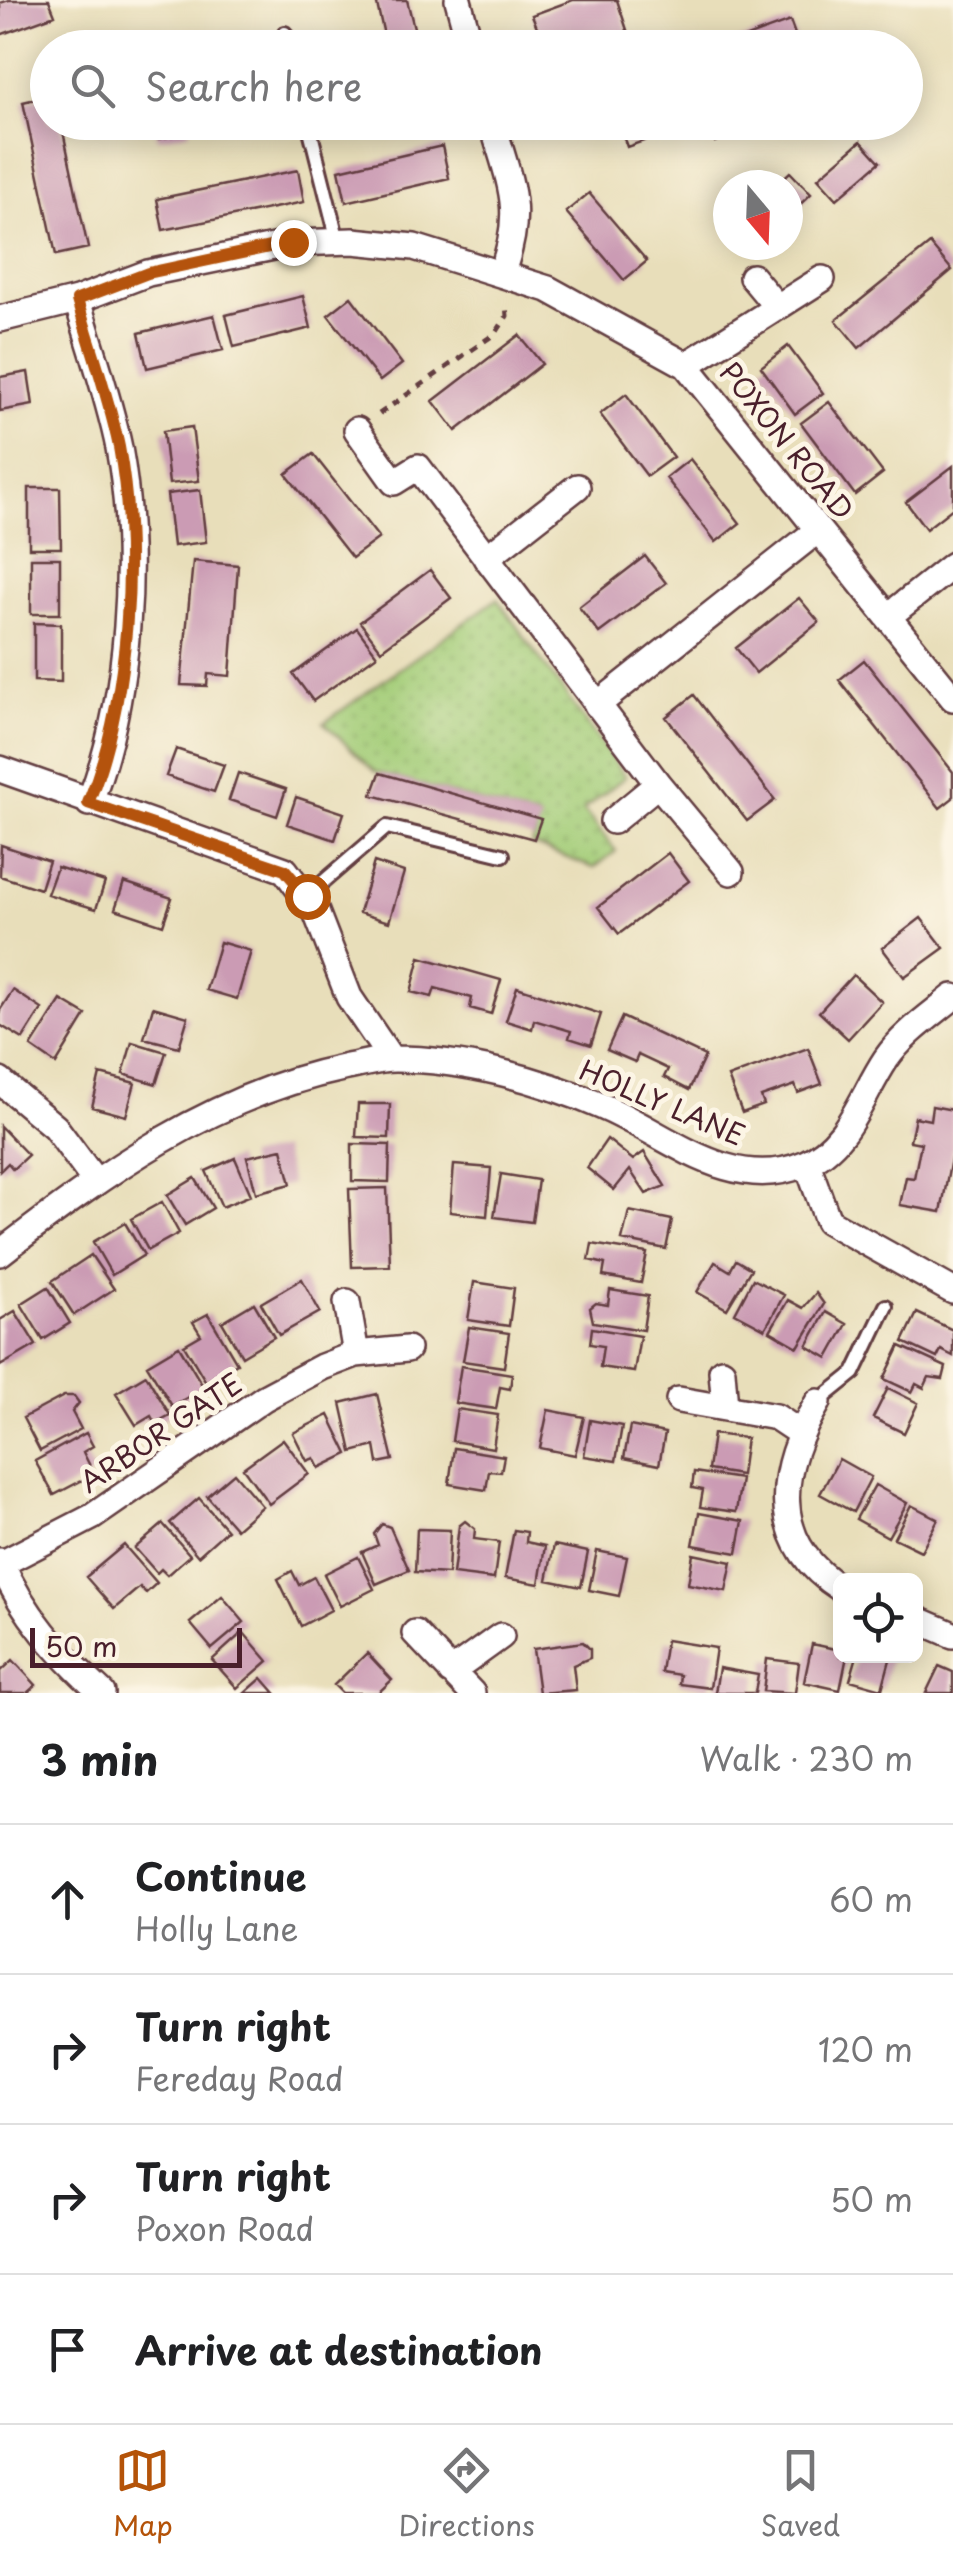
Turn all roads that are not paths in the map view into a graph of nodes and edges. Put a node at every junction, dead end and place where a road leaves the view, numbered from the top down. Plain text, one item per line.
1 (458, 0) edge
2 (466, 30) edge
3 (312, 140) edge
4 (497, 140) edge
5 (338, 242) junction
6 (502, 272) junction
7 (752, 277) dead end
8 (822, 278) dead end
9 (77, 300) junction
10 (777, 307) junction
11 (0, 318) edge
12 (686, 364) junction
13 (357, 430) road end
14 (576, 487) dead end
15 (818, 530) junction
16 (486, 558) junction
17 (953, 565) edge
18 (890, 615) junction
19 (953, 698) edge
20 (597, 705) junction
21 (0, 769) edge
22 (658, 784) junction
23 (88, 803) junction
24 (613, 821) dead end
25 (503, 855) dead end
26 (731, 872) dead end
27 (307, 896) junction
28 (953, 998) edge
29 (391, 1059) junction
30 (0, 1081) edge
31 (807, 1163) junction
32 (95, 1180) junction
33 (0, 1253) edge
34 (953, 1291) edge
35 (347, 1302) dead end
36 (886, 1306) dead end
37 (408, 1349) dead end
38 (356, 1354) junction
39 (722, 1371) dead end
40 (679, 1400) dead end
41 (818, 1402) joint
42 (725, 1407) junction
43 (800, 1432) junction
44 (1, 1563) edge
45 (833, 1583) edge
46 (923, 1622) edge
47 (415, 1633) dead end
48 (953, 1635) edge
49 (501, 1636) dead end
50 (452, 1672) junction
51 (102, 1693) edge
52 (472, 1693) edge

1 - 2 street
3 - 5 lane
4 - 6 street
5 - 6 street, POXON ROAD
5 - 9 street, POXON ROAD
6 - 12 street, POXON ROAD
7 - 10 street
8 - 10 street
9 - 11 street, POXON ROAD
9 - 23 street
10 - 12 street
12 - 15 street, POXON ROAD
13 - 16 street
14 - 16 street
15 - 18 street, POXON ROAD
15 - 20 street
16 - 20 street
17 - 18 street
18 - 19 street, POXON ROAD
20 - 22 street
21 - 23 street
22 - 24 street
22 - 26 street
23 - 27 street
25 - 27 lane
27 - 29 street
28 - 31 street
29 - 31 street, HOLLY LANE
29 - 32 street
30 - 32 street
31 - 34 street
32 - 33 street
35 - 38 street
36 - 41 lane
37 - 38 street, ARBOR GATE
38 - 44 street, ARBOR GATE
39 - 42 street
40 - 42 street
41 - 43 street
42 - 43 street
43 - 45 street
44 - 51 street, ARBOR GATE
46 - 48 street
47 - 50 street
49 - 50 street
50 - 52 street

